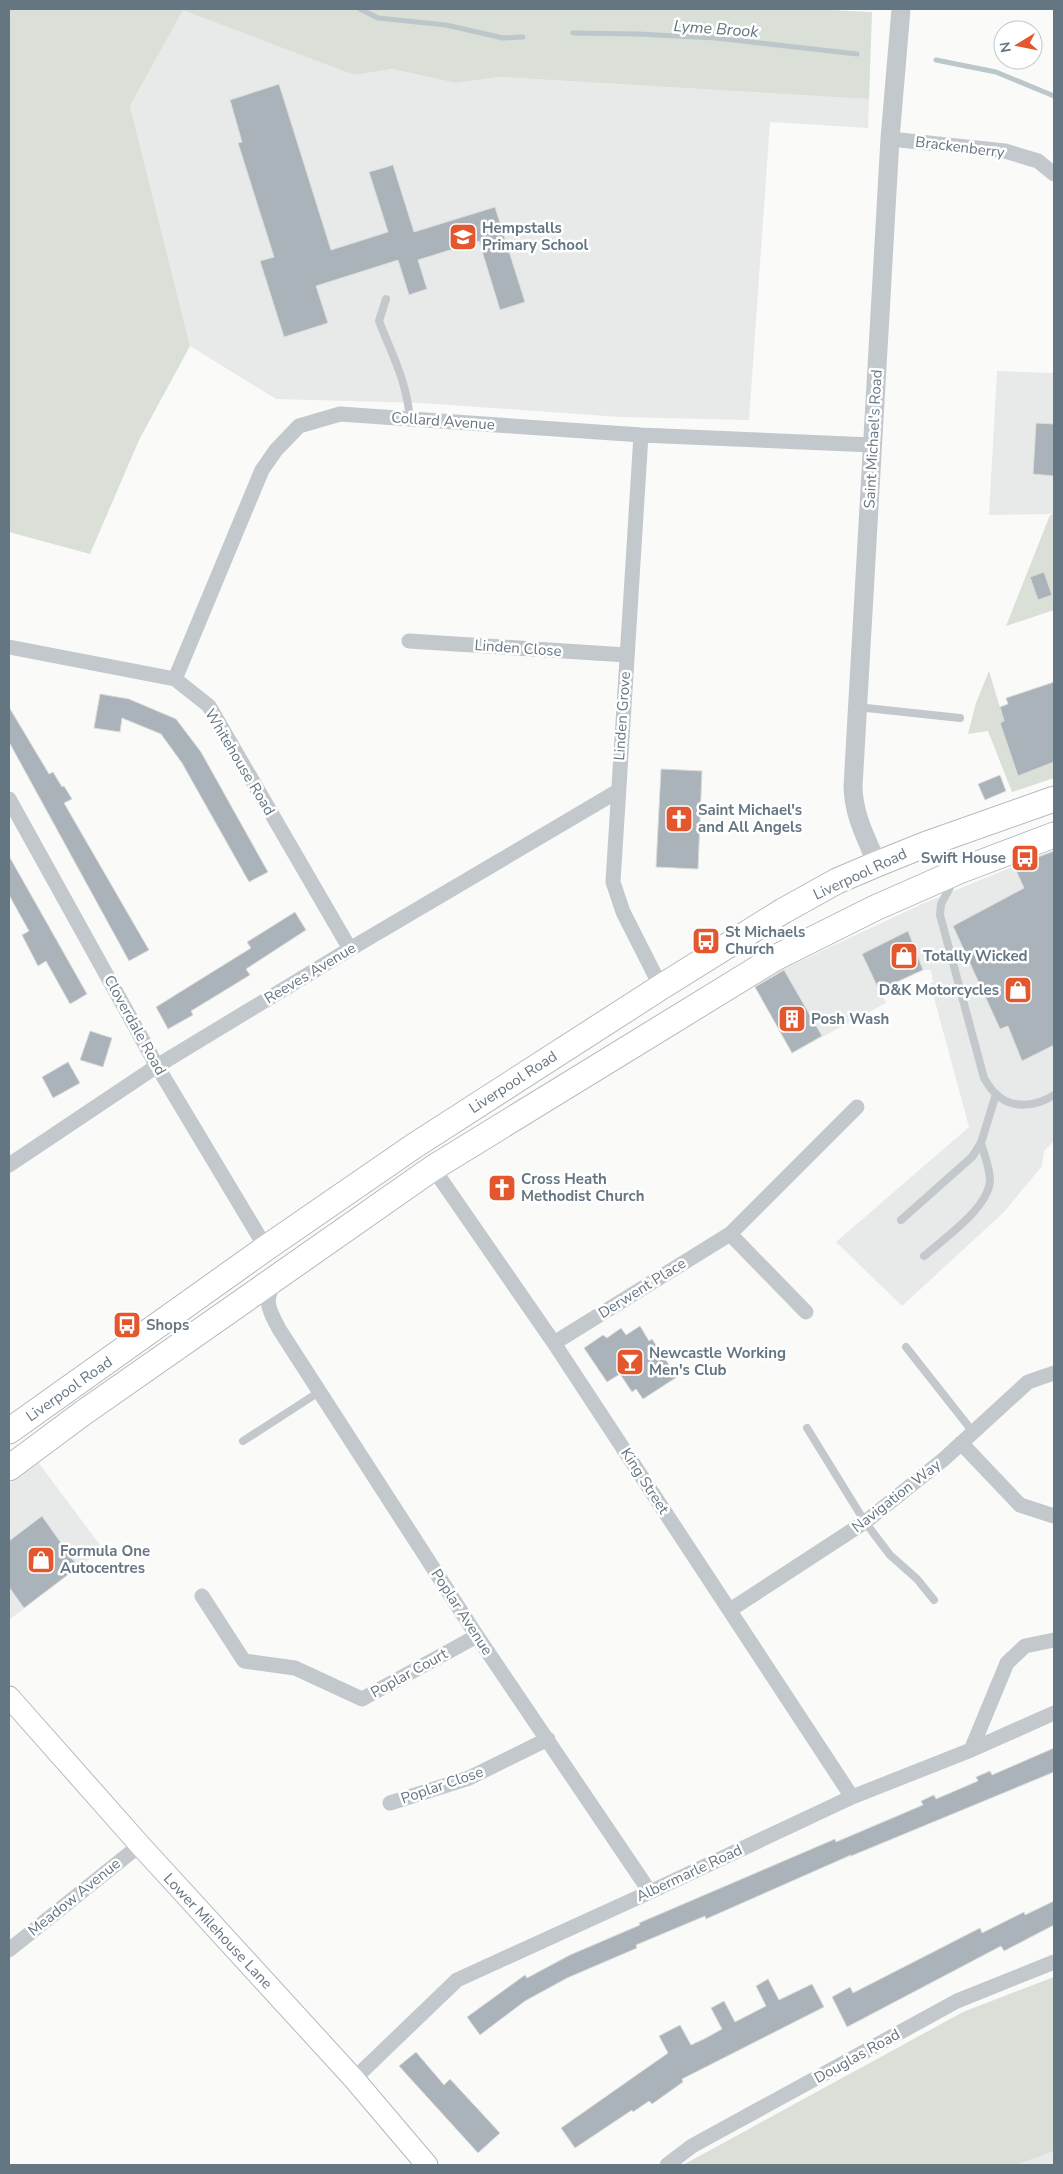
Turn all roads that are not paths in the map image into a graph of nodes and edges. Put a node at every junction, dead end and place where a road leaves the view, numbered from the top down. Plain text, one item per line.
1 (901, 9) edge
2 (890, 139) junction
3 (1054, 174) edge
4 (386, 299) dead end
5 (410, 419) junction
6 (641, 435) junction
7 (872, 445) junction
8 (409, 641) dead end
9 (9, 647) edge
10 (626, 655) junction
11 (175, 679) junction
12 (857, 707) junction
13 (960, 718) dead end
14 (618, 791) junction
15 (1054, 798) edge
16 (9, 799) edge
17 (1054, 835) edge
18 (959, 870) junction
19 (881, 874) junction
20 (875, 908) junction
21 (350, 949) junction
22 (661, 987) junction
23 (157, 1066) junction
24 (996, 1094) junction
25 (1054, 1095) edge
26 (857, 1107) dead end
27 (981, 1143) junction
28 (9, 1165) edge
29 (433, 1168) junction
30 (901, 1220) dead end
31 (730, 1234) junction
32 (266, 1248) junction
33 (924, 1256) dead end
34 (278, 1276) junction
35 (806, 1312) dead end
36 (554, 1343) junction
37 (906, 1347) dead end
38 (1054, 1372) edge
39 (319, 1392) junction
40 (807, 1428) dead end
41 (9, 1431) edge
42 (973, 1432) junction
43 (243, 1442) dead end
44 (961, 1443) junction
45 (9, 1468) edge
46 (1054, 1516) edge
47 (865, 1522) junction
48 (202, 1596) dead end
49 (934, 1600) dead end
50 (730, 1610) junction
51 (477, 1636) junction
52 (1054, 1640) edge
53 (9, 1697) edge
54 (1054, 1713) edge
55 (548, 1739) junction
56 (971, 1750) junction
57 (852, 1797) junction
58 (390, 1803) dead end
59 (140, 1845) junction
60 (650, 1892) junction
61 (9, 1950) edge
62 (1054, 1962) edge
63 (354, 2079) junction
64 (427, 2165) edge
65 (667, 2165) edge

1 - 2 street, Saint Michael's Road
2 - 3 street, Brackenberry
2 - 7 street, Saint Michael's Road
4 - 5 lane
5 - 6 street, Collard Avenue
5 - 11 street, Collard Avenue
6 - 7 street, Collard Avenue
6 - 10 street, Linden Grove
7 - 12 street, Saint Michael's Road
8 - 10 street, Linden Close
9 - 11 street, Whitehouse Road
10 - 14 street, Linden Grove
11 - 21 street, Whitehouse Road
12 - 13 lane
12 - 19 street, Saint Michael's Road
14 - 21 street, Reeves Avenue
14 - 22 street, Linden Grove
15 - 19 highway, Liverpool Road
16 - 23 street, Cloverdale Road
17 - 18 highway, Liverpool Road
17 - 19 highway
18 - 20 highway, Liverpool Road
18 - 24 lane
19 - 20 highway
19 - 22 highway, Liverpool Road
20 - 29 highway, Liverpool Road
21 - 23 street, Reeves Avenue
22 - 32 highway, Liverpool Road
23 - 28 street, Reeves Avenue
23 - 32 street, Cloverdale Road
24 - 25 lane
24 - 27 lane
26 - 31 street, Derwent Place
27 - 30 lane
27 - 33 lane
29 - 34 highway, Liverpool Road
29 - 36 street, King Street
31 - 35 street
31 - 36 street, Derwent Place
32 - 41 highway, Liverpool Road
34 - 39 street, Poplar Avenue
34 - 45 highway, Liverpool Road
36 - 50 street, King Street
37 - 42 lane
38 - 42 street, Navigation Way
39 - 43 lane
39 - 51 street, Poplar Avenue
40 - 47 lane
42 - 44 street, Navigation Way
44 - 46 street
44 - 47 street, Navigation Way
47 - 49 lane
47 - 50 street, Navigation Way
48 - 51 street, Poplar Court
50 - 57 street, King Street
51 - 55 street, Poplar Avenue
52 - 56 street
53 - 59 main road, Lower Milehouse Lane
54 - 56 street, Albermarle Road
55 - 58 street, Poplar Close
55 - 60 street, Poplar Avenue
56 - 57 street, Albermarle Road
57 - 60 street, Albermarle Road
59 - 61 street, Meadow Avenue
59 - 63 main road, Lower Milehouse Lane
60 - 63 street, Albermarle Road
62 - 65 street, Douglas Road
63 - 64 main road, Lower Milehouse Lane

